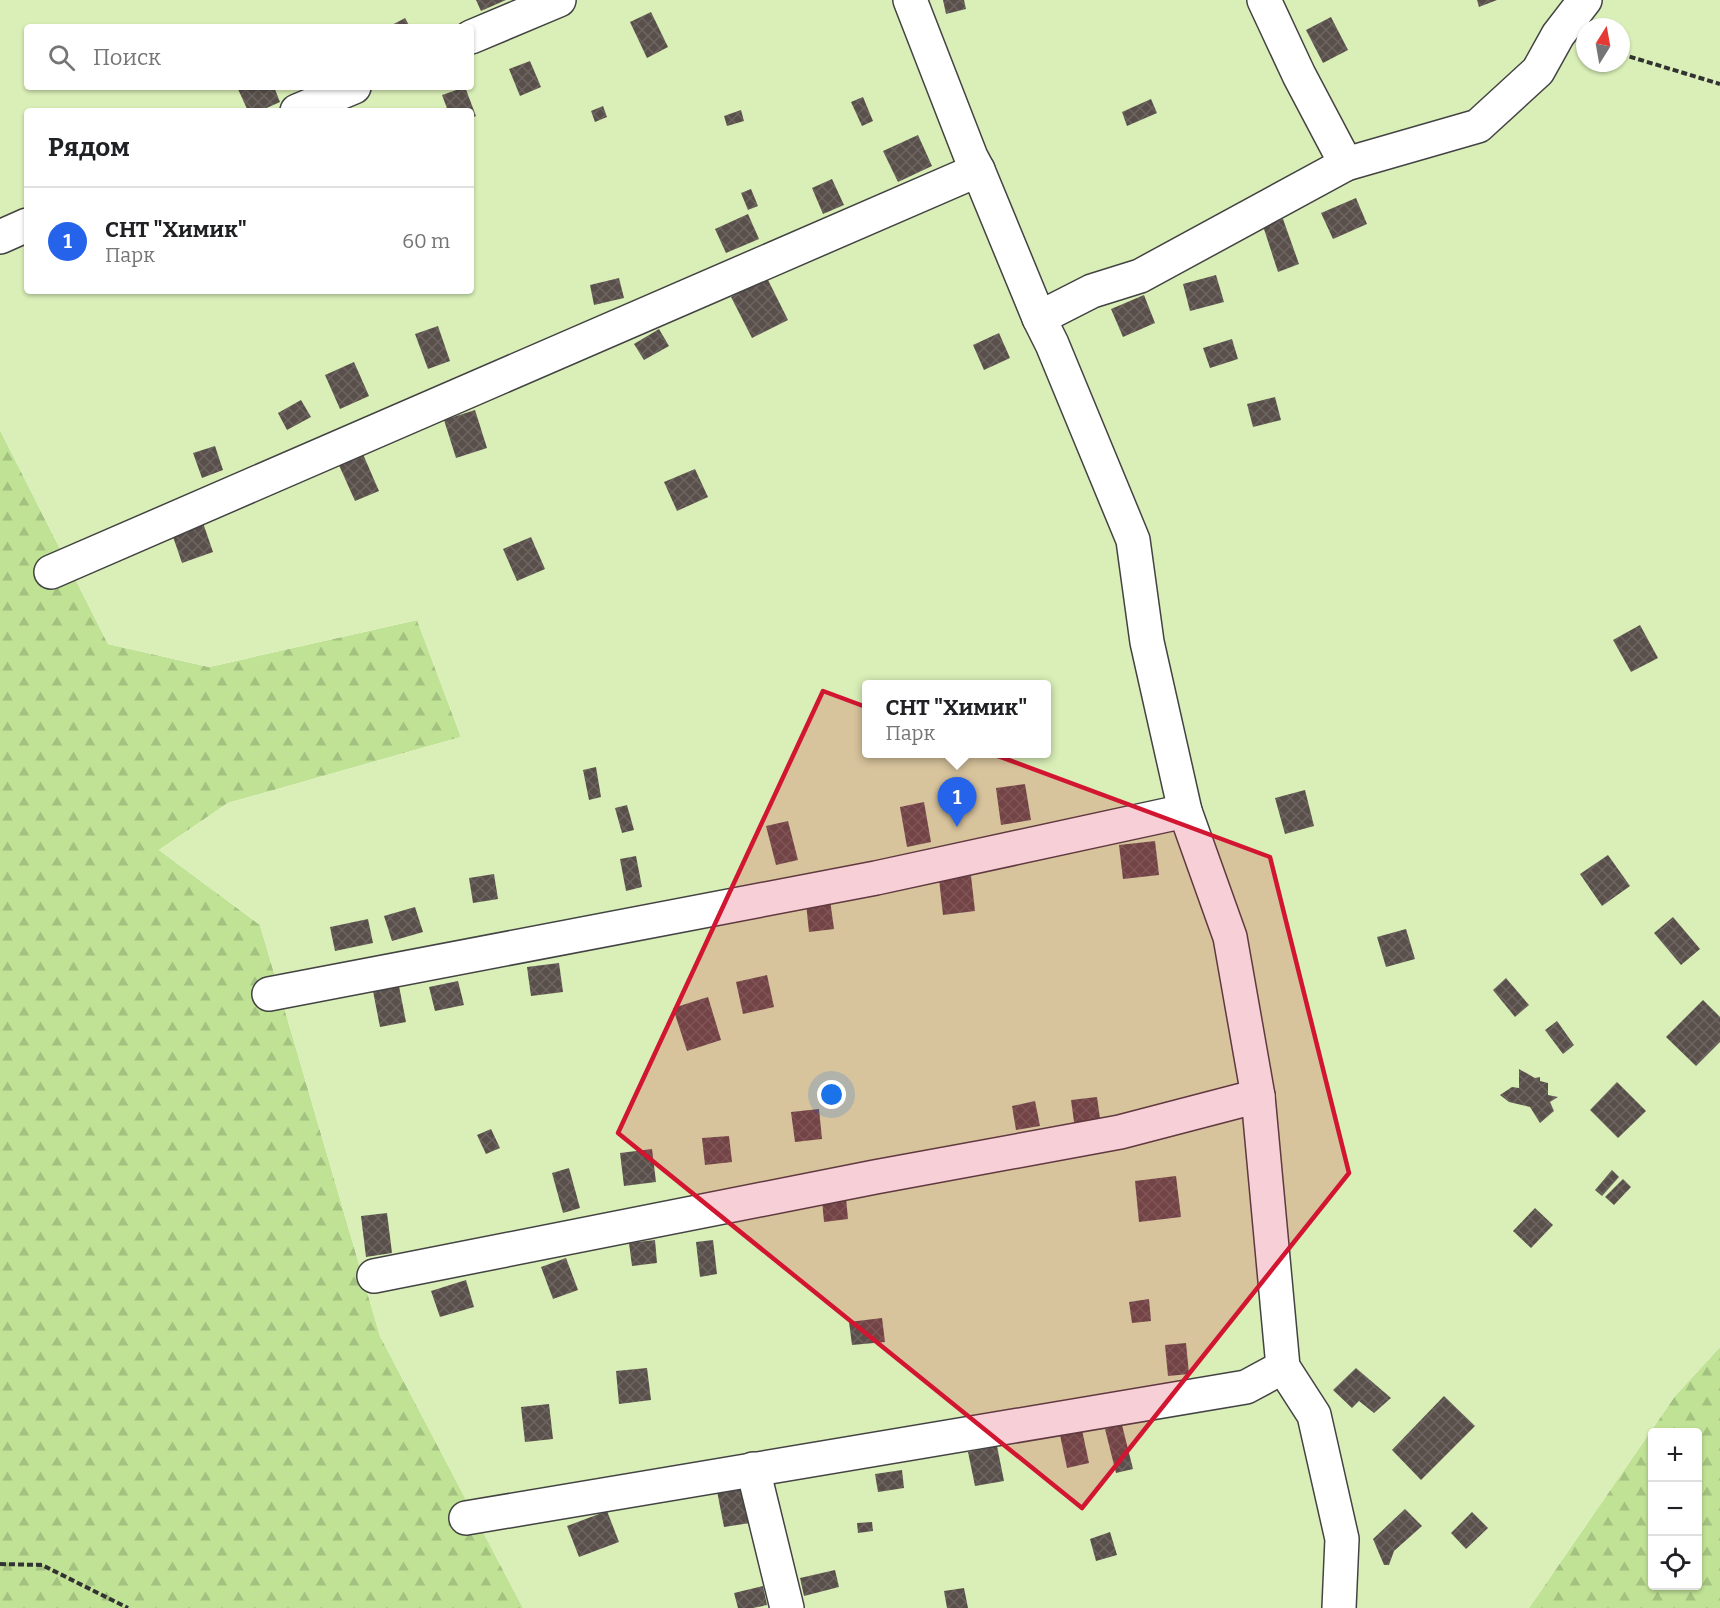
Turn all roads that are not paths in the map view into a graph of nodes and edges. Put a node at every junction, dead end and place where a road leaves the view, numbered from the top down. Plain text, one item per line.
1 (559, 0) edge
2 (910, 0) edge
3 (1264, 0) edge
4 (1585, 0) edge
5 (474, 36) edge
6 (347, 90) edge
7 (304, 108) edge
8 (1346, 164) junction
9 (978, 170) junction
10 (24, 226) edge
11 (0, 237) edge
12 (1039, 318) junction
13 (51, 572) dead end
14 (1185, 811) junction
15 (269, 994) dead end
16 (1258, 1096) junction
17 (374, 1276) dead end
18 (1283, 1368) junction
19 (753, 1469) junction
20 (466, 1518) dead end
21 (787, 1608) edge
22 (1340, 1608) edge

1 - 5 street
2 - 9 street
3 - 8 street
4 - 8 street
6 - 7 street
8 - 12 street
9 - 12 street
9 - 13 street
10 - 11 street
12 - 14 street
14 - 15 street
14 - 16 street
16 - 17 street
16 - 18 street
18 - 19 street
18 - 22 street
19 - 20 street
19 - 21 street

